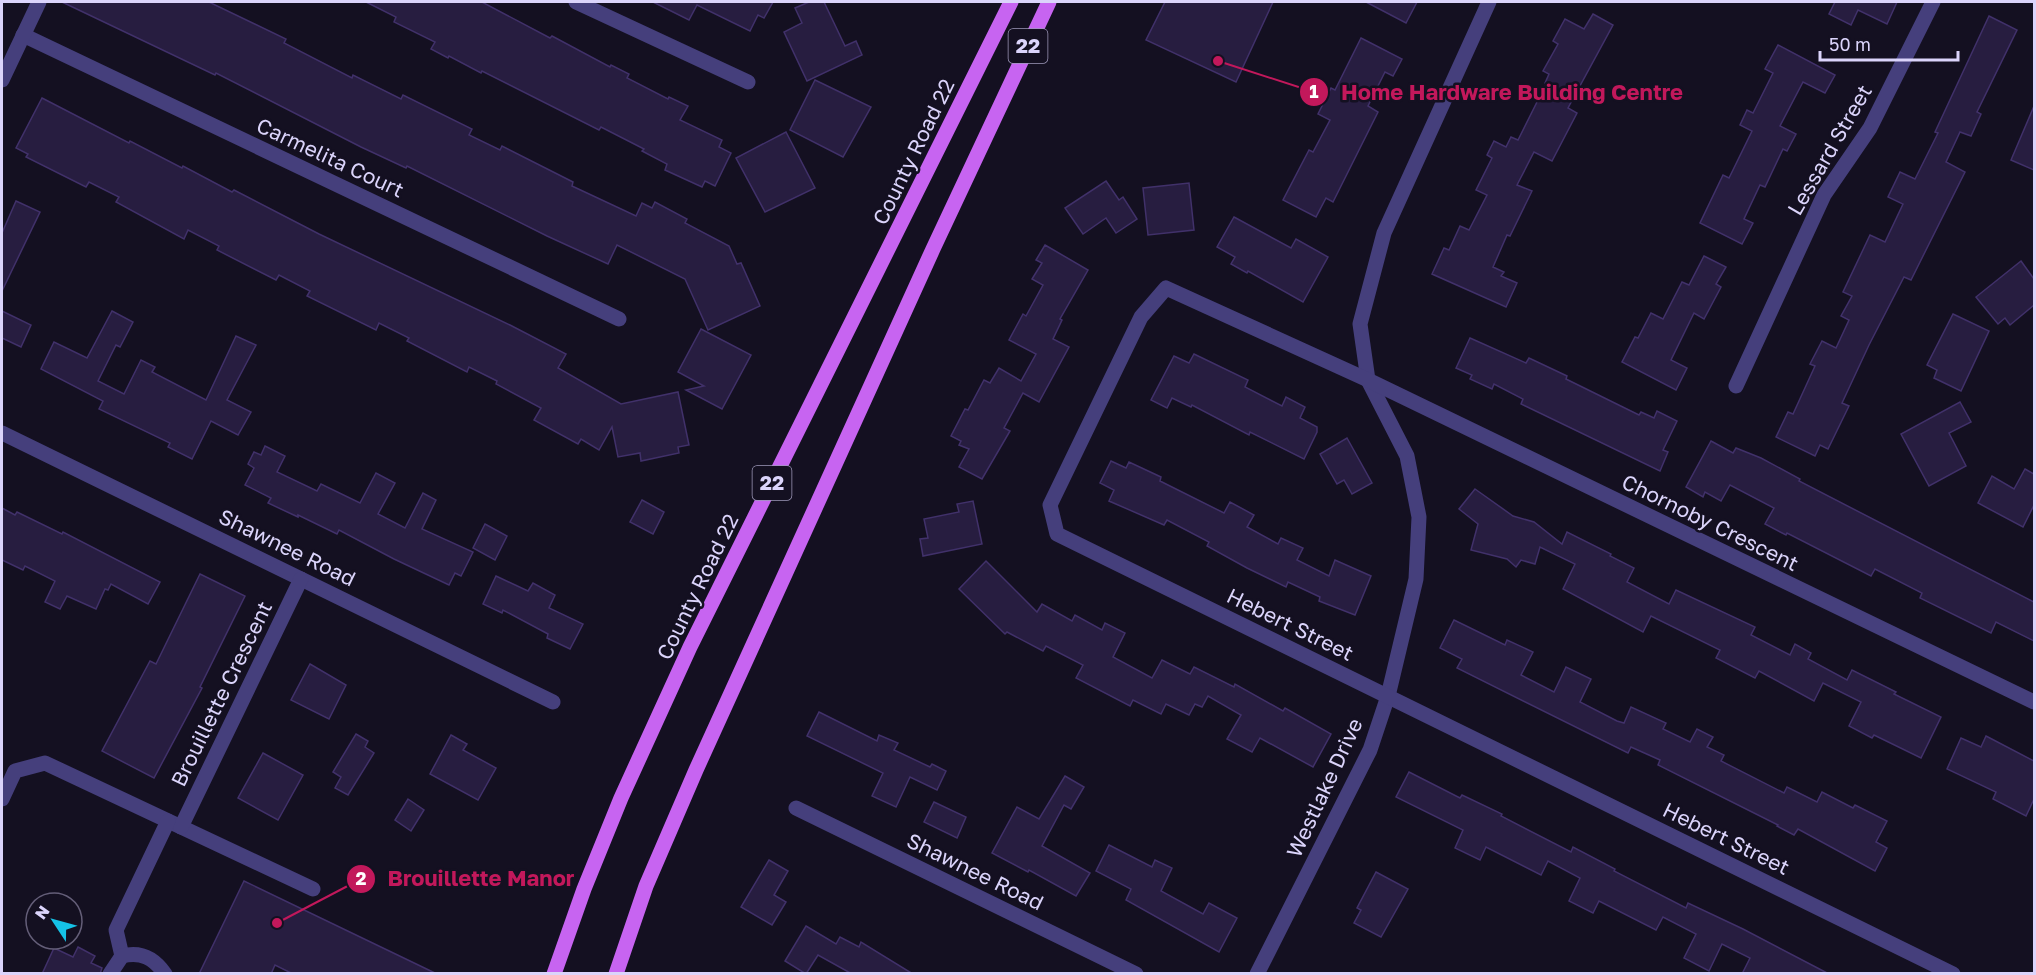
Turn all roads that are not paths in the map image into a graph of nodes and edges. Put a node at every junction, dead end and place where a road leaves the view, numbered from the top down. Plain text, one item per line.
1 (39, 2) edge
2 (576, 2) edge
3 (1011, 2) edge
4 (1049, 2) edge
5 (1489, 2) edge
6 (1933, 2) edge
7 (23, 35) junction
8 (2, 80) edge
9 (748, 82) dead end
10 (619, 319) dead end
11 (1368, 380) junction
12 (1736, 386) dead end
13 (2, 433) edge
14 (301, 579) junction
15 (1388, 696) junction
16 (553, 702) dead end
17 (2034, 702) edge
18 (2, 799) edge
19 (796, 808) dead end
20 (174, 824) junction
21 (313, 889) dead end
22 (122, 956) junction
23 (110, 974) edge
24 (165, 974) edge
25 (554, 974) edge
26 (616, 974) edge
27 (1136, 974) edge
28 (1257, 974) edge
29 (1953, 974) edge

1 - 7 street
2 - 9 street
3 - 25 main road, County Road 22 / 22
4 - 26 main road, 22
5 - 11 street, Westlake Drive
6 - 12 street, Lessard Street
7 - 8 street
7 - 10 street, Carmelita Court
11 - 15 street, Westlake Drive
11 - 15 street, Hebert Street
11 - 17 street, Chornoby Crescent
13 - 14 street, Shawnee Road
14 - 16 street, Shawnee Road
14 - 20 street, Brouillette Crescent
15 - 28 street, Westlake Drive
15 - 29 street, Hebert Street
18 - 20 street
19 - 27 street, Shawnee Road
20 - 21 street
20 - 22 street, Brouillette Crescent
22 - 23 street
22 - 24 street

